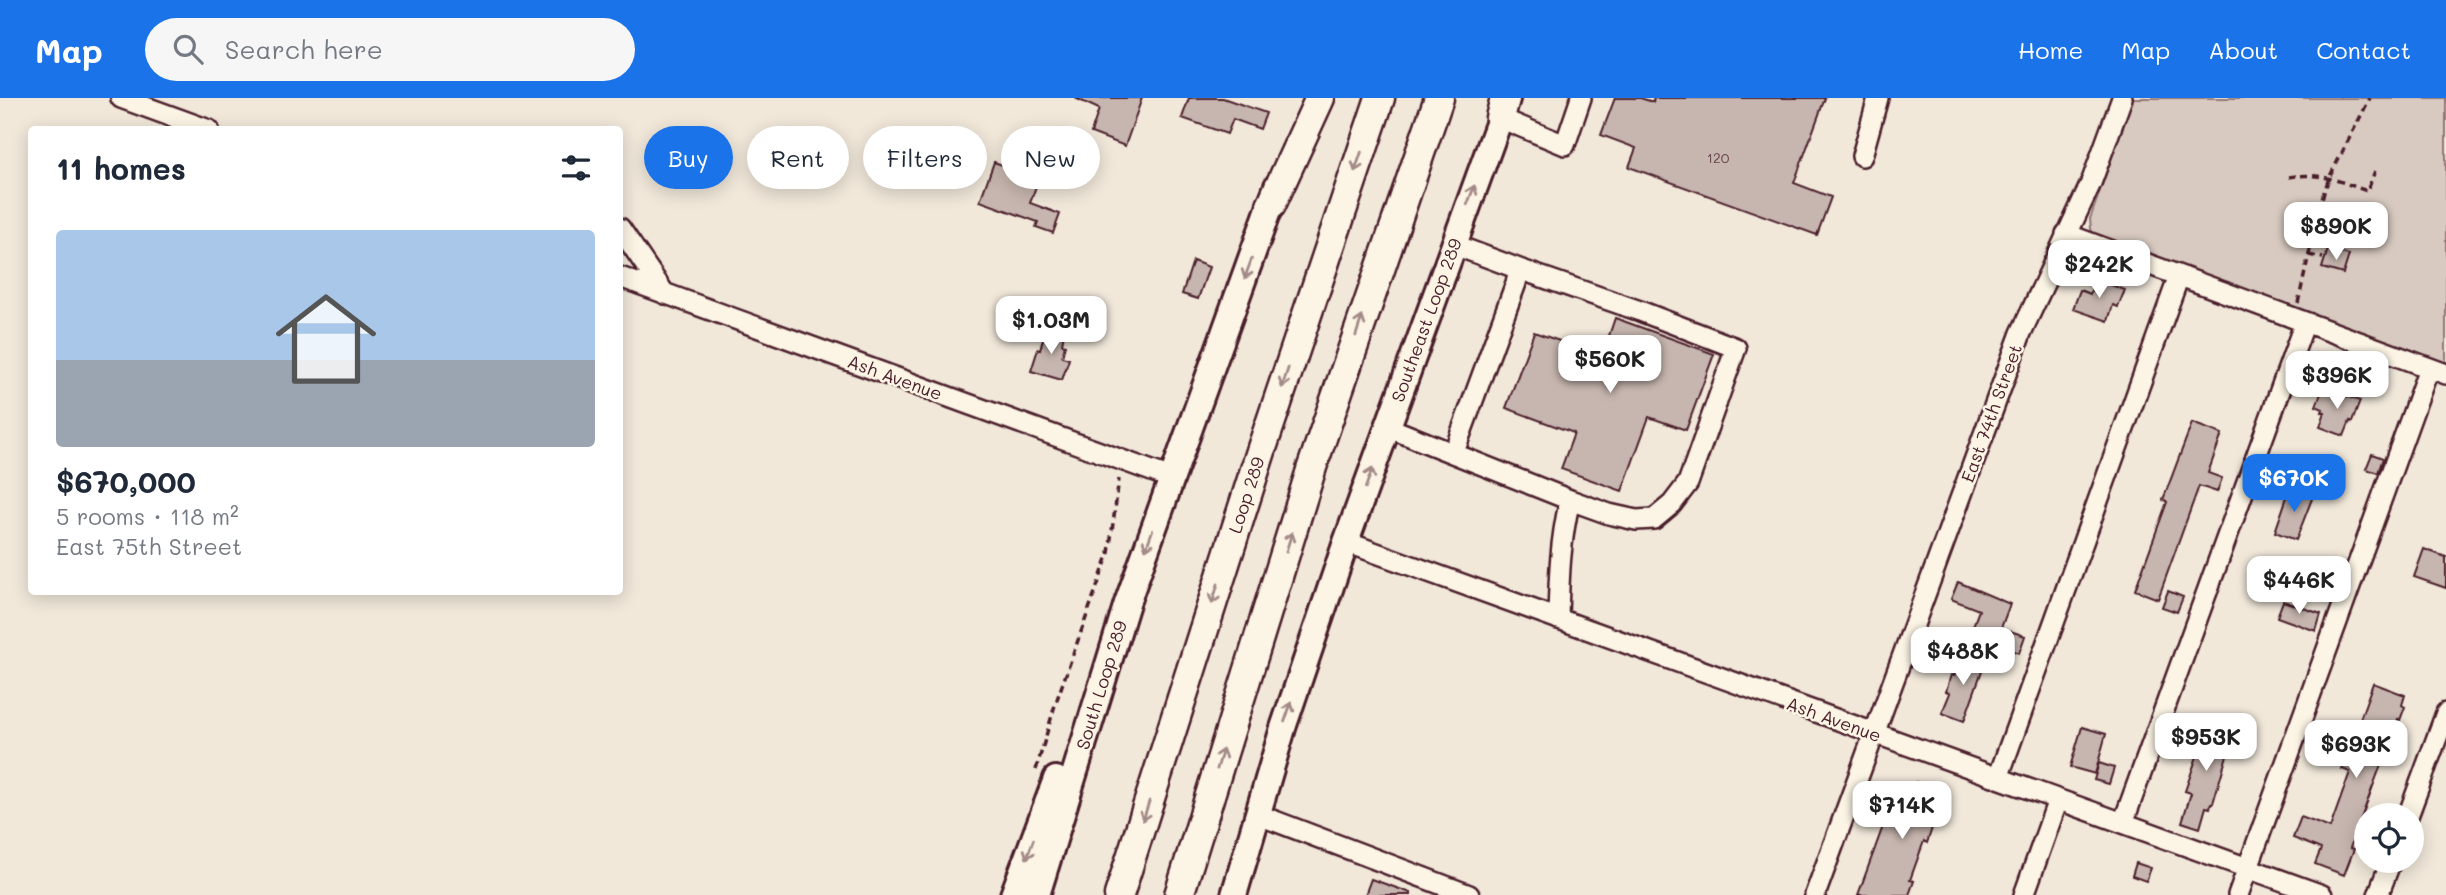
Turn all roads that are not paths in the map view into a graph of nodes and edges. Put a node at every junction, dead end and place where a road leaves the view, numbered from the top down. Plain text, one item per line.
1 (121, 98) edge
2 (1304, 98) edge
3 (1320, 98) edge
4 (1381, 98) edge
5 (1439, 98) edge
6 (1581, 98) edge
7 (1878, 98) edge
8 (2122, 98) edge
9 (1504, 105) edge
10 (198, 126) edge
11 (1862, 156) dead end
12 (1271, 205) junction
13 (623, 232) edge
14 (2066, 234) junction
15 (1452, 244) junction
16 (1519, 268) junction
17 (2179, 276) junction
18 (623, 278) edge
19 (665, 294) junction
20 (2299, 320) junction
21 (2437, 371) edge
22 (1387, 426) junction
23 (1454, 452) junction
24 (1171, 478) junction
25 (1570, 500) junction
26 (1346, 542) junction
27 (1127, 603) junction
28 (1558, 618) junction
29 (2446, 713) edge
30 (1874, 733) junction
31 (1998, 778) junction
32 (2058, 800) junction
33 (2413, 803) edge
34 (1259, 815) junction
35 (2123, 823) junction
36 (2247, 868) junction
37 (2386, 873) edge
38 (1013, 895) edge
39 (1037, 895) edge
40 (1119, 895) edge
41 (1179, 895) edge
42 (1234, 895) edge
43 (1469, 895) edge
44 (1815, 895) edge
45 (2024, 895) edge
46 (2238, 895) edge
47 (2322, 895) edge
48 (2378, 895) edge

1 - 10 street
2 - 12 main road
3 - 12 highway
4 -> 40 highway, Loop 289
41 -> 5 highway
6 - 9 street
7 - 11 street
8 - 14 street, East 74th Street
15 -> 9 main road, Southeast Loop 289
12 -> 24 main road
13 - 19 street
14 - 17 street
14 - 30 street, East 74th Street
15 - 16 street
15 - 22 main road, Southeast Loop 289
16 - 23 street
16 - 25 street
17 - 20 street
17 - 31 street
18 - 19 street, Ash Avenue
19 - 24 street, Ash Avenue
20 - 21 street
20 - 35 street
21 - 36 street
22 - 23 street
26 -> 22 main road, Southeast Loop 289
23 - 25 street
24 -> 27 main road, South Loop 289
25 - 28 street
26 - 28 street, Ash Avenue
34 -> 26 main road
27 -> 38 main road
27 - 39 main road, South Loop 289
28 - 30 street, Ash Avenue
29 - 33 street
30 - 31 street, Ash Avenue
30 - 44 street, East 74th Street
31 - 32 street, Ash Avenue
32 - 35 street, Ash Avenue
32 - 45 street
34 - 42 main road
34 - 43 street
35 - 36 street, Ash Avenue
36 - 46 street
36 - 47 street, Ash Avenue
37 - 48 street

